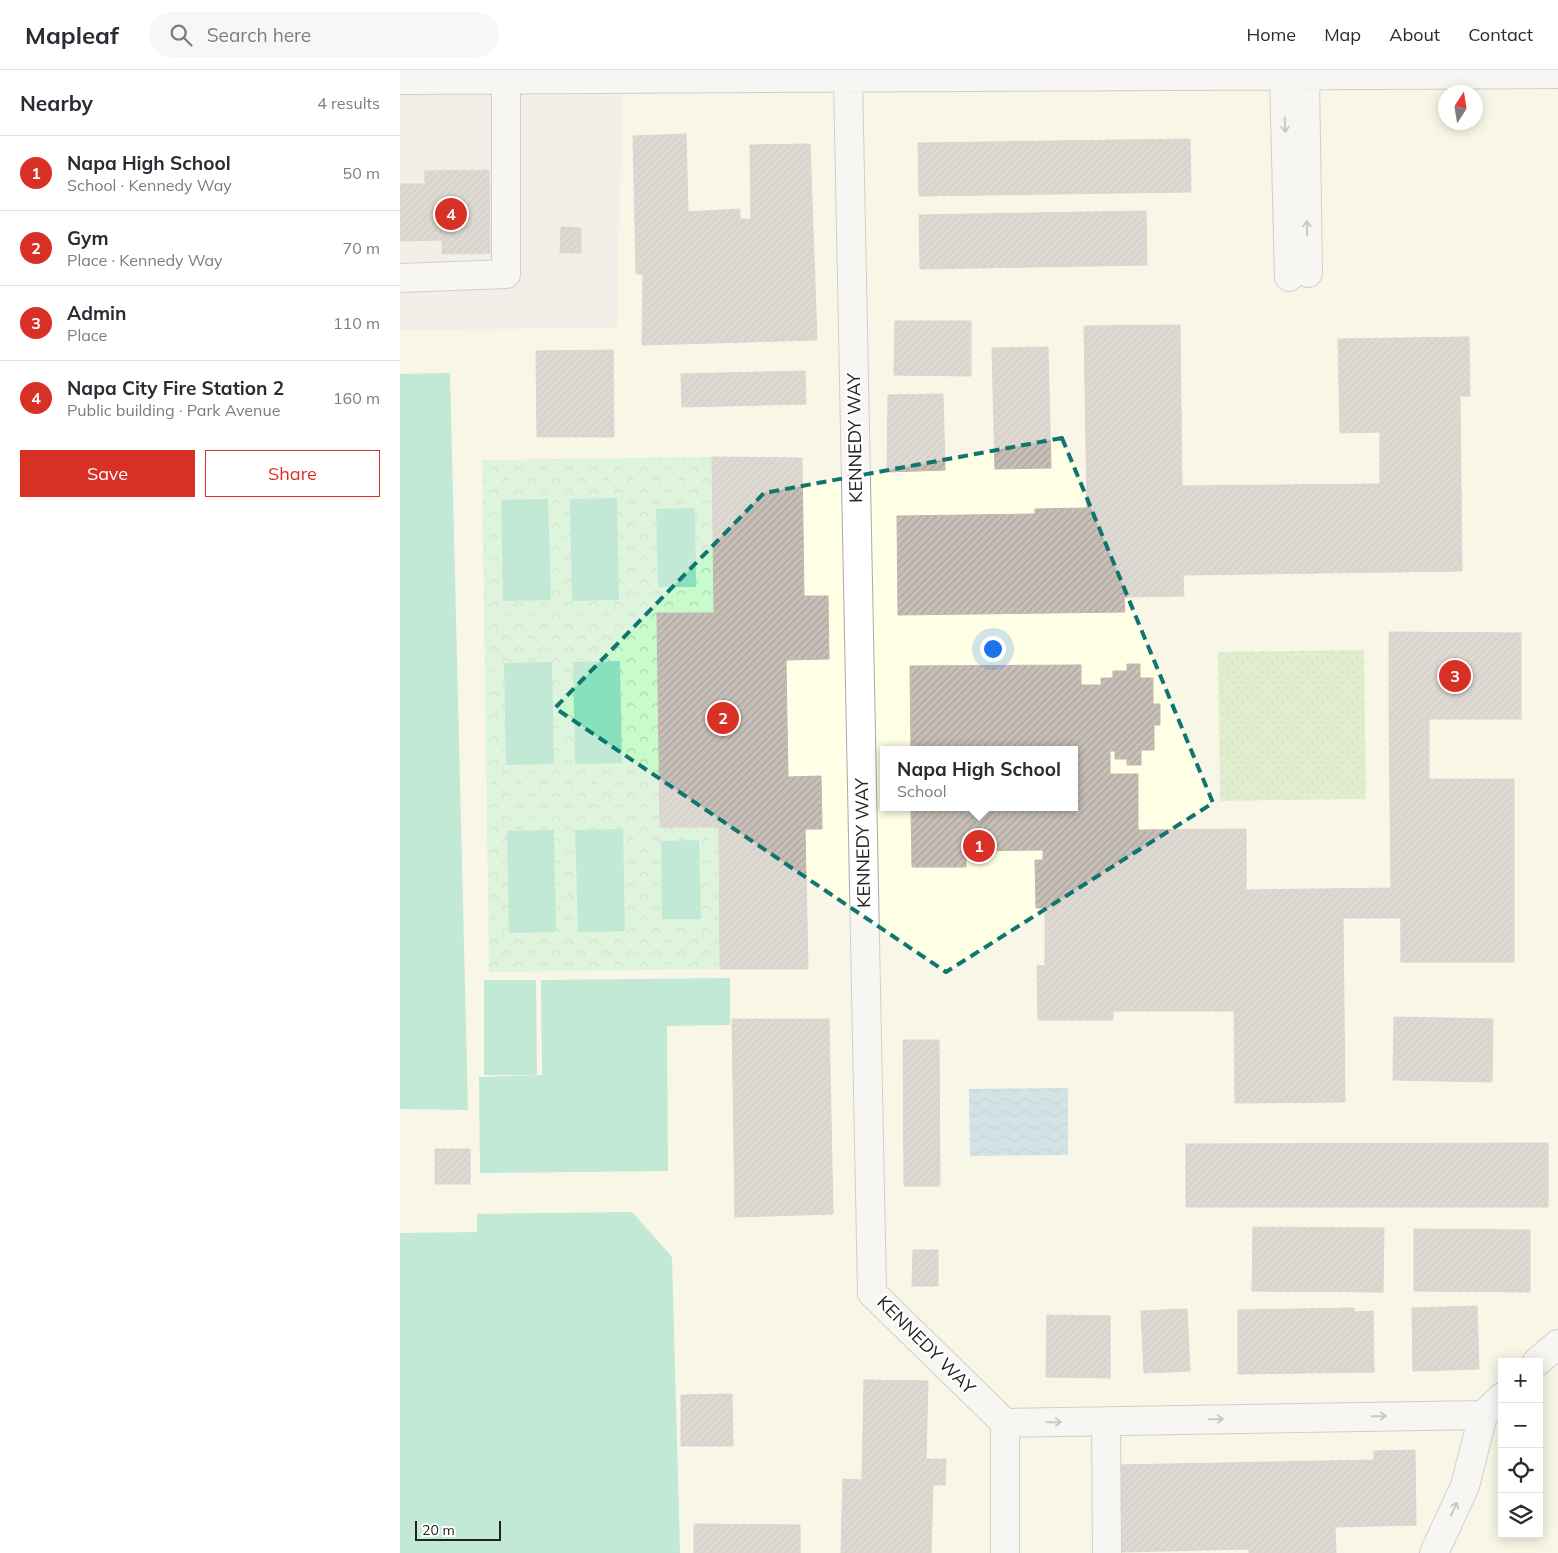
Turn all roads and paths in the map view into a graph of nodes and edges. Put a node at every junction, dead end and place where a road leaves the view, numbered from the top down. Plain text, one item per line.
1 (1054, 73) edge
2 (1427, 73) edge
3 (465, 74) edge
4 (1558, 74) edge
5 (1294, 76) junction
6 (848, 77) junction
7 (506, 78) junction
8 (400, 80) edge
9 (1299, 277) dead end
10 (400, 278) edge
11 (1558, 1344) edge
12 (1542, 1358) edge
13 (1493, 1406) edge
14 (1106, 1421) junction
15 (1005, 1423) junction
16 (1005, 1553) edge
17 (1107, 1553) edge
18 (1434, 1553) edge

1 - 5 street
1 - 6 street
2 - 4 street
2 - 5 street
3 - 7 street
3 - 8 street
5 - 9 street
6 - 7 street
6 - 15 street, KENNEDY WAY
7 - 10 street
11 - 12 street
14 -> 13 street
18 -> 13 street
15 -> 14 street
14 - 17 street
15 - 16 street

